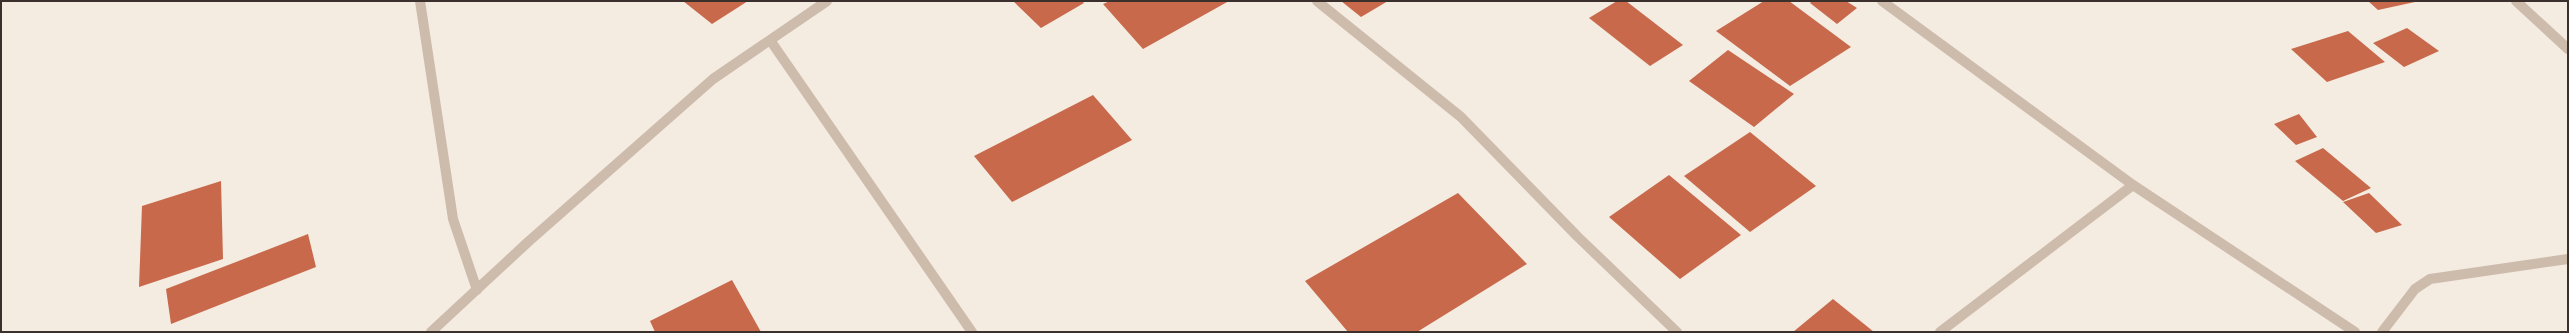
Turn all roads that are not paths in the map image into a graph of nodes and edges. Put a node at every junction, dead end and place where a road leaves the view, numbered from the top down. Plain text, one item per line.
1 (420, 1) edge
2 (827, 1) edge
3 (1317, 1) edge
4 (1882, 1) edge
5 (2516, 1) edge
6 (770, 40) junction
7 (2568, 49) edge
8 (2133, 185) junction
9 (2568, 259) edge
10 (477, 290) junction
11 (432, 332) edge
12 (972, 332) edge
13 (1677, 332) edge
14 (1940, 332) edge
15 (2355, 332) edge
16 (2382, 332) edge

1 - 10 street
2 - 6 street
3 - 13 street
4 - 8 street
5 - 7 street
6 - 10 street
6 - 12 street
8 - 14 street
8 - 15 street
9 - 16 street
10 - 11 street

